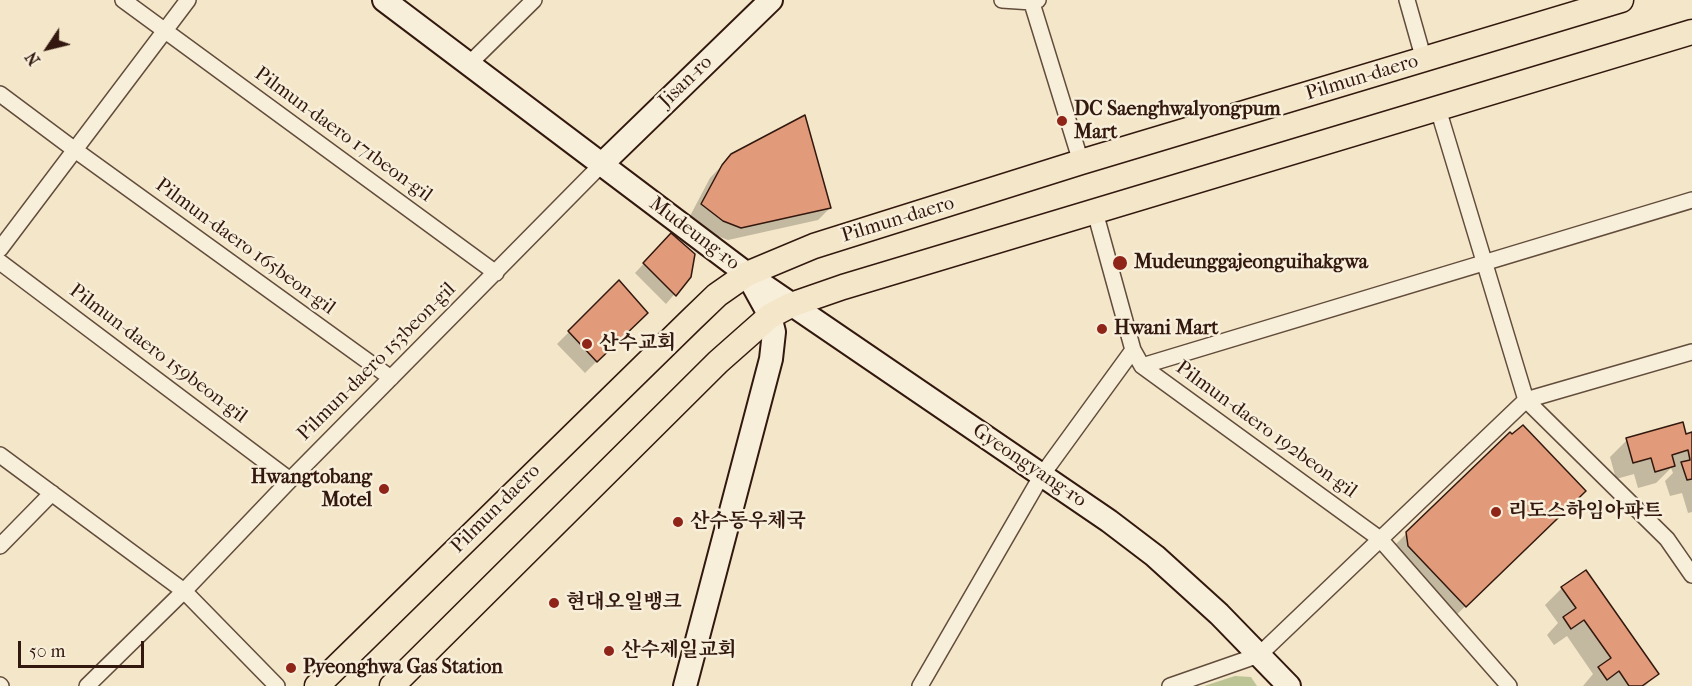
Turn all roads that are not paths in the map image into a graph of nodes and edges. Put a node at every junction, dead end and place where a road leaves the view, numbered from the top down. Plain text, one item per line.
1 (123, 0) edge
2 (188, 0) edge
3 (384, 0) edge
4 (534, 0) edge
5 (771, 0) edge
6 (1002, 0) edge
7 (1407, 0) edge
8 (1621, 0) edge
9 (1034, 1) edge
10 (165, 31) junction
11 (1692, 32) edge
12 (1424, 60) junction
13 (469, 64) junction
14 (0, 94) edge
15 (1438, 109) junction
16 (75, 150) junction
17 (1081, 162) junction
18 (602, 164) junction
19 (1692, 200) edge
20 (1095, 212) junction
21 (0, 249) edge
22 (0, 262) edge
23 (1485, 264) junction
24 (496, 273) junction
25 (747, 274) junction
26 (780, 310) junction
27 (1133, 350) junction
28 (1692, 352) edge
29 (1142, 366) junction
30 (391, 378) junction
31 (1526, 400) junction
32 (0, 455) edge
33 (1042, 475) junction
34 (290, 480) junction
35 (52, 493) junction
36 (1380, 538) junction
37 (0, 546) edge
38 (1692, 575) edge
39 (184, 591) junction
40 (1259, 655) junction
41 (87, 686) edge
42 (277, 686) edge
43 (317, 686) edge
44 (392, 686) edge
45 (685, 686) edge
46 (920, 686) edge
47 (1170, 686) edge
48 (1289, 686) edge
49 (1509, 686) edge

1 - 10 street, Pilmun-daero 171beon-gil
2 - 10 street
3 - 13 street, Mudeung-ro
4 - 13 street
5 - 18 street, Jisan-ro
6 - 9 street
7 - 12 street
8 - 12 main road, Pilmun-daero
9 - 17 street
10 - 16 street
10 - 24 street, Pilmun-daero 171beon-gil
11 - 15 main road
12 - 17 main road, Pilmun-daero
13 - 18 street, Mudeung-ro
14 - 16 street, Pilmun-daero 165beon-gil
15 - 20 main road
15 - 23 street
16 - 21 street
16 - 30 street, Pilmun-daero 165beon-gil
17 - 25 main road, Pilmun-daero
18 - 24 street, Pilmun-daero 153beon-gil
18 - 25 street, Mudeung-ro
19 - 23 street
20 - 26 main road
20 - 27 street, Pilmun-daero 192beon-gil
22 - 34 street, Pilmun-daero 159beon-gil
23 - 29 street
23 - 31 street
24 - 30 street, Pilmun-daero 153beon-gil
25 - 26 street, Gyeongyang-ro
25 - 43 main road, Pilmun-daero
26 - 33 street, Gyeongyang-ro
26 - 44 main road
26 - 45 street
27 - 29 street, Pilmun-daero 192beon-gil
27 - 33 street
28 - 31 street
29 - 36 street, Pilmun-daero 192beon-gil
30 - 34 street, Pilmun-daero 153beon-gil
31 - 36 street
31 - 38 street
32 - 35 street
33 - 40 street, Gyeongyang-ro
33 - 46 street
34 - 39 street, Pilmun-daero 153beon-gil
35 - 37 street
35 - 39 street
36 - 40 street
36 - 49 street, Pilmun-daero 192beon-gil
39 - 41 street, Pilmun-daero 153beon-gil
39 - 42 street
40 - 47 street
40 - 48 street, Gyeongyang-ro

